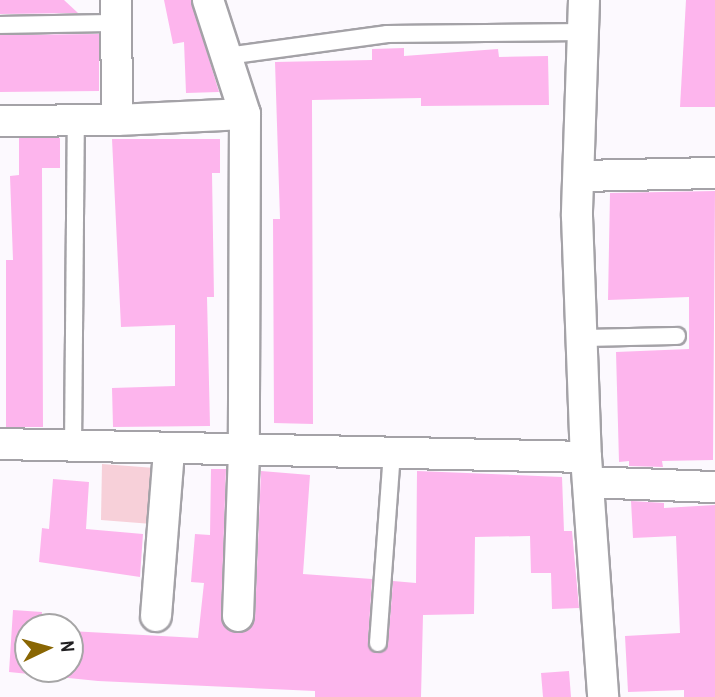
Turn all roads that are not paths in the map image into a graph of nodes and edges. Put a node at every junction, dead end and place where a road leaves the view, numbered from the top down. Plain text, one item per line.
1 (208, 0) edge
2 (584, 0) edge
3 (116, 11) edge
4 (0, 25) edge
5 (584, 32) junction
6 (227, 56) junction
7 (245, 114) junction
8 (117, 120) junction
9 (0, 121) edge
10 (76, 121) junction
11 (715, 173) edge
12 (581, 176) junction
13 (677, 337) dead end
14 (582, 338) junction
15 (0, 444) edge
16 (74, 447) junction
17 (169, 450) junction
18 (244, 452) junction
19 (392, 454) junction
20 (587, 470) junction
21 (715, 487) edge
22 (156, 616) dead end
23 (238, 616) dead end
24 (377, 643) dead end
25 (603, 697) edge

1 - 6 street
2 - 5 street
3 - 4 lane
3 - 8 street
5 - 6 lane
5 - 12 street
6 - 7 street
7 - 8 street
7 - 18 street
8 - 10 street
9 - 10 street
10 - 16 lane
11 - 12 street
12 - 14 street
13 - 14 lane
14 - 20 street
15 - 16 street
16 - 17 street
17 - 18 street
17 - 22 street
18 - 19 street
18 - 23 street
19 - 20 street
19 - 24 lane
20 - 21 street
20 - 25 street

